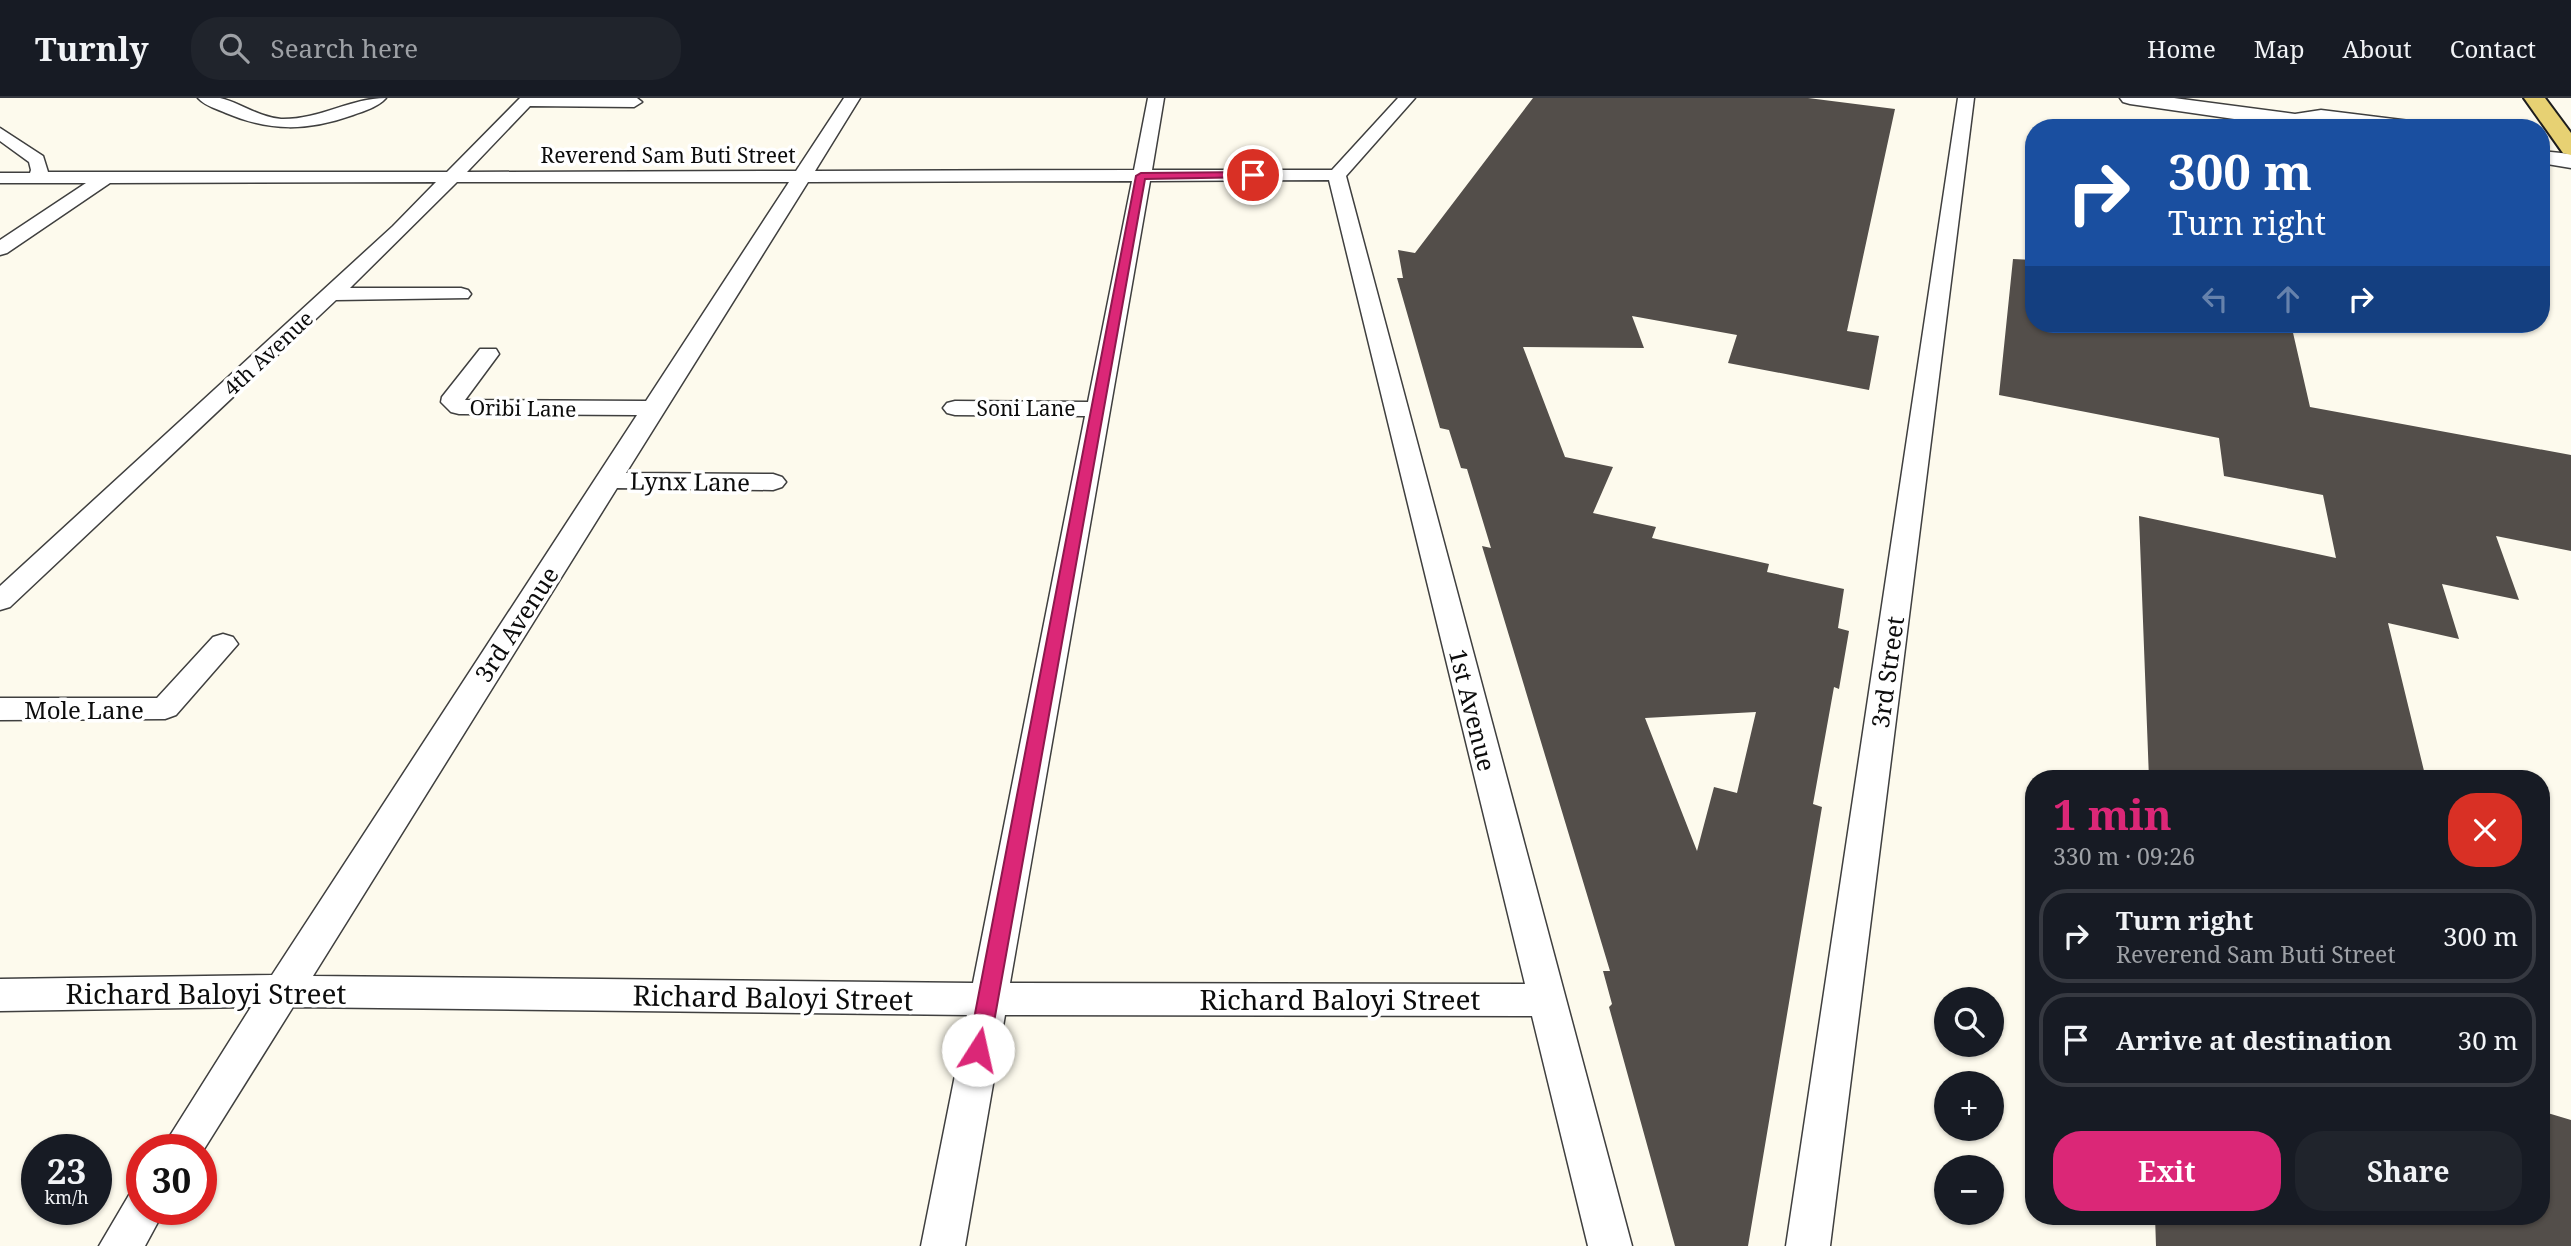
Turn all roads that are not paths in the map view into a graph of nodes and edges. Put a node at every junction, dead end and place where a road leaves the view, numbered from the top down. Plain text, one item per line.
1 (206, 98) edge
2 (378, 98) edge
3 (852, 98) edge
4 (1156, 98) edge
5 (1407, 98) edge
6 (1966, 98) edge
7 (2130, 98) edge
8 (2534, 98) edge
9 (528, 99) edge
10 (634, 102) dead end
11 (2285, 119) edge
12 (2299, 119) edge
13 (2345, 119) edge
14 (2549, 119) edge
15 (2550, 120) edge
16 (0, 133) edge
17 (2550, 144) edge
18 (2571, 150) edge
19 (2550, 155) edge
20 (1337, 175) junction
21 (1141, 176) junction
22 (454, 177) junction
23 (0, 178) edge
24 (36, 178) junction
25 (106, 178) junction
26 (578, 178) junction
27 (802, 178) junction
28 (563, 195) dead end
29 (0, 249) edge
30 (331, 294) junction
31 (461, 294) dead end
32 (488, 354) dead end
33 (654, 408) junction
34 (955, 408) dead end
35 (1098, 409) junction
36 (608, 480) junction
37 (772, 482) dead end
38 (0, 601) edge
39 (223, 644) dead end
40 (0, 709) edge
41 (281, 991) junction
42 (0, 995) edge
43 (988, 999) junction
44 (1546, 1000) junction
45 (191, 1134) edge
46 (134, 1225) edge
47 (121, 1246) edge
48 (943, 1246) edge
49 (1610, 1246) edge
50 (1808, 1246) edge

1 - 2 street
3 - 27 street, 3rd Avenue
4 - 21 street
5 - 20 street
6 - 50 street, 3rd Street
7 - 11 street
8 - 14 main road
9 - 10 street
9 - 22 street, 4th Avenue
12 - 13 street
15 - 18 main road
16 - 24 street
17 - 18 street
18 - 19 street
20 - 21 street, Reverend Sam Buti Street
20 - 44 street, 1st Avenue
21 - 27 street, Reverend Sam Buti Street
21 - 35 street
22 - 25 street, Reverend Sam Buti Street
22 - 26 street, Reverend Sam Buti Street
22 - 30 street, 4th Avenue
23 - 24 street, Reverend Sam Buti Street
24 - 25 street, Reverend Sam Buti Street
25 - 29 street
26 - 27 street, Reverend Sam Buti Street
26 - 28 street
27 - 33 street, 3rd Avenue
30 - 31 street
30 - 38 street, 4th Avenue
32 - 33 street, Oribi Lane
33 - 36 street, 3rd Avenue
34 - 35 street, Soni Lane
35 - 43 street
36 - 37 street, Lynx Lane
36 - 41 street, 3rd Avenue
39 - 40 street, Mole Lane
41 - 42 street, Richard Baloyi Street
41 - 43 street, Richard Baloyi Street
41 - 45 street, 3rd Avenue
43 - 44 street, Richard Baloyi Street
43 - 48 street
44 - 49 street, 1st Avenue
46 - 47 street

